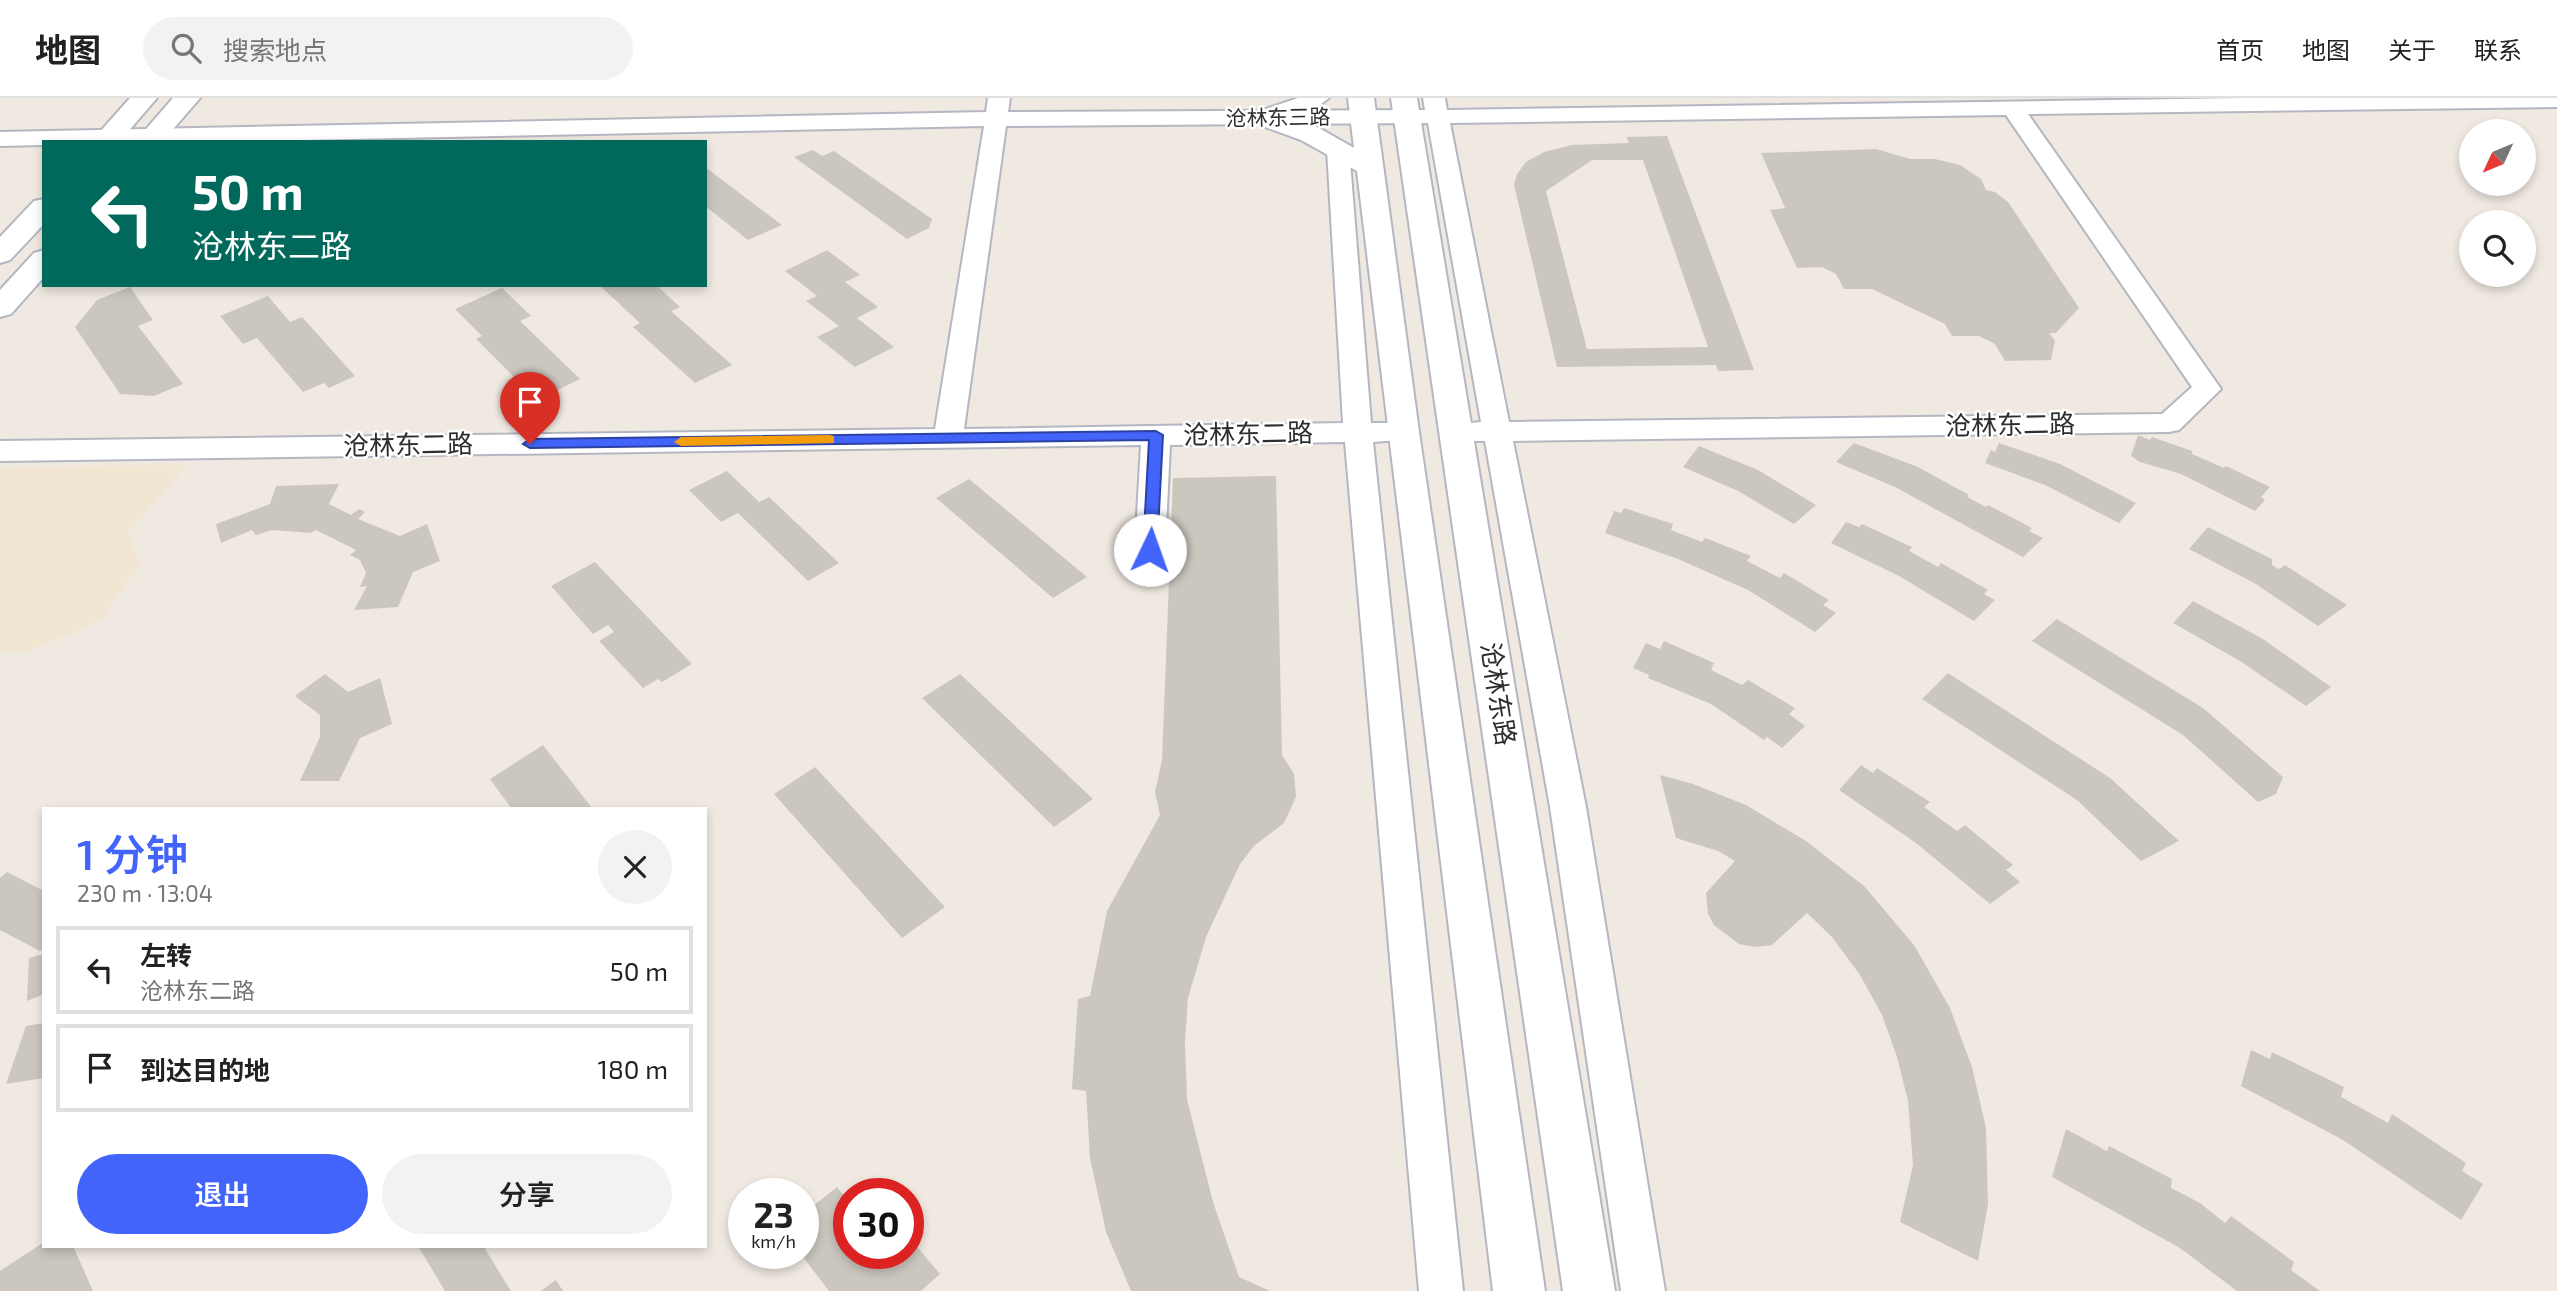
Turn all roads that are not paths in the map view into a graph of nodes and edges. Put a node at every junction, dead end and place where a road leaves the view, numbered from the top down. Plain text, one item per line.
1 (144, 98) edge
2 (187, 98) edge
3 (1316, 98) edge
4 (2557, 100) edge
5 (1363, 107) edge
6 (1421, 107) edge
7 (2012, 108) junction
8 (997, 109) edge
9 (1266, 118) junction
10 (151, 138) edge
11 (0, 139) edge
12 (106, 139) edge
13 (1338, 149) junction
14 (1371, 168) junction
15 (42, 208) edge
16 (0, 254) edge
17 (42, 261) edge
18 (0, 308) edge
19 (1403, 432) junction
20 (1457, 432) junction
21 (1499, 432) junction
22 (1358, 433) junction
23 (1156, 435) junction
24 (948, 438) junction
25 (0, 451) edge
26 (1150, 550) dead end
27 (1441, 1291) edge
28 (1519, 1291) edge
29 (1589, 1291) edge
30 (1643, 1291) edge

1 - 12 street
2 - 10 street
3 - 9 street
4 - 7 street, 沧林东三路
5 - 6 street, 沧林东三路
5 - 9 street, 沧林东三路
5 - 14 street
6 - 7 street, 沧林东三路
6 - 20 street, 沧林东路
6 - 21 street
7 - 21 street, 沧林东二路
8 - 9 street, 沧林东三路
8 - 10 street, 沧林东三路
8 - 24 street
9 - 13 street
10 - 12 street, 沧林东三路
11 - 12 street, 沧林东三路
13 - 14 street
13 - 22 street
14 - 19 street
15 - 16 street
17 - 18 street
19 - 22 street, 沧林东二路
19 - 28 street
20 - 21 street, 沧林东二路
20 - 29 street, 沧林东路
21 - 30 street
22 - 23 street, 沧林东二路
22 - 27 street
23 - 24 street, 沧林东二路
23 - 26 street
24 - 25 street, 沧林东二路

